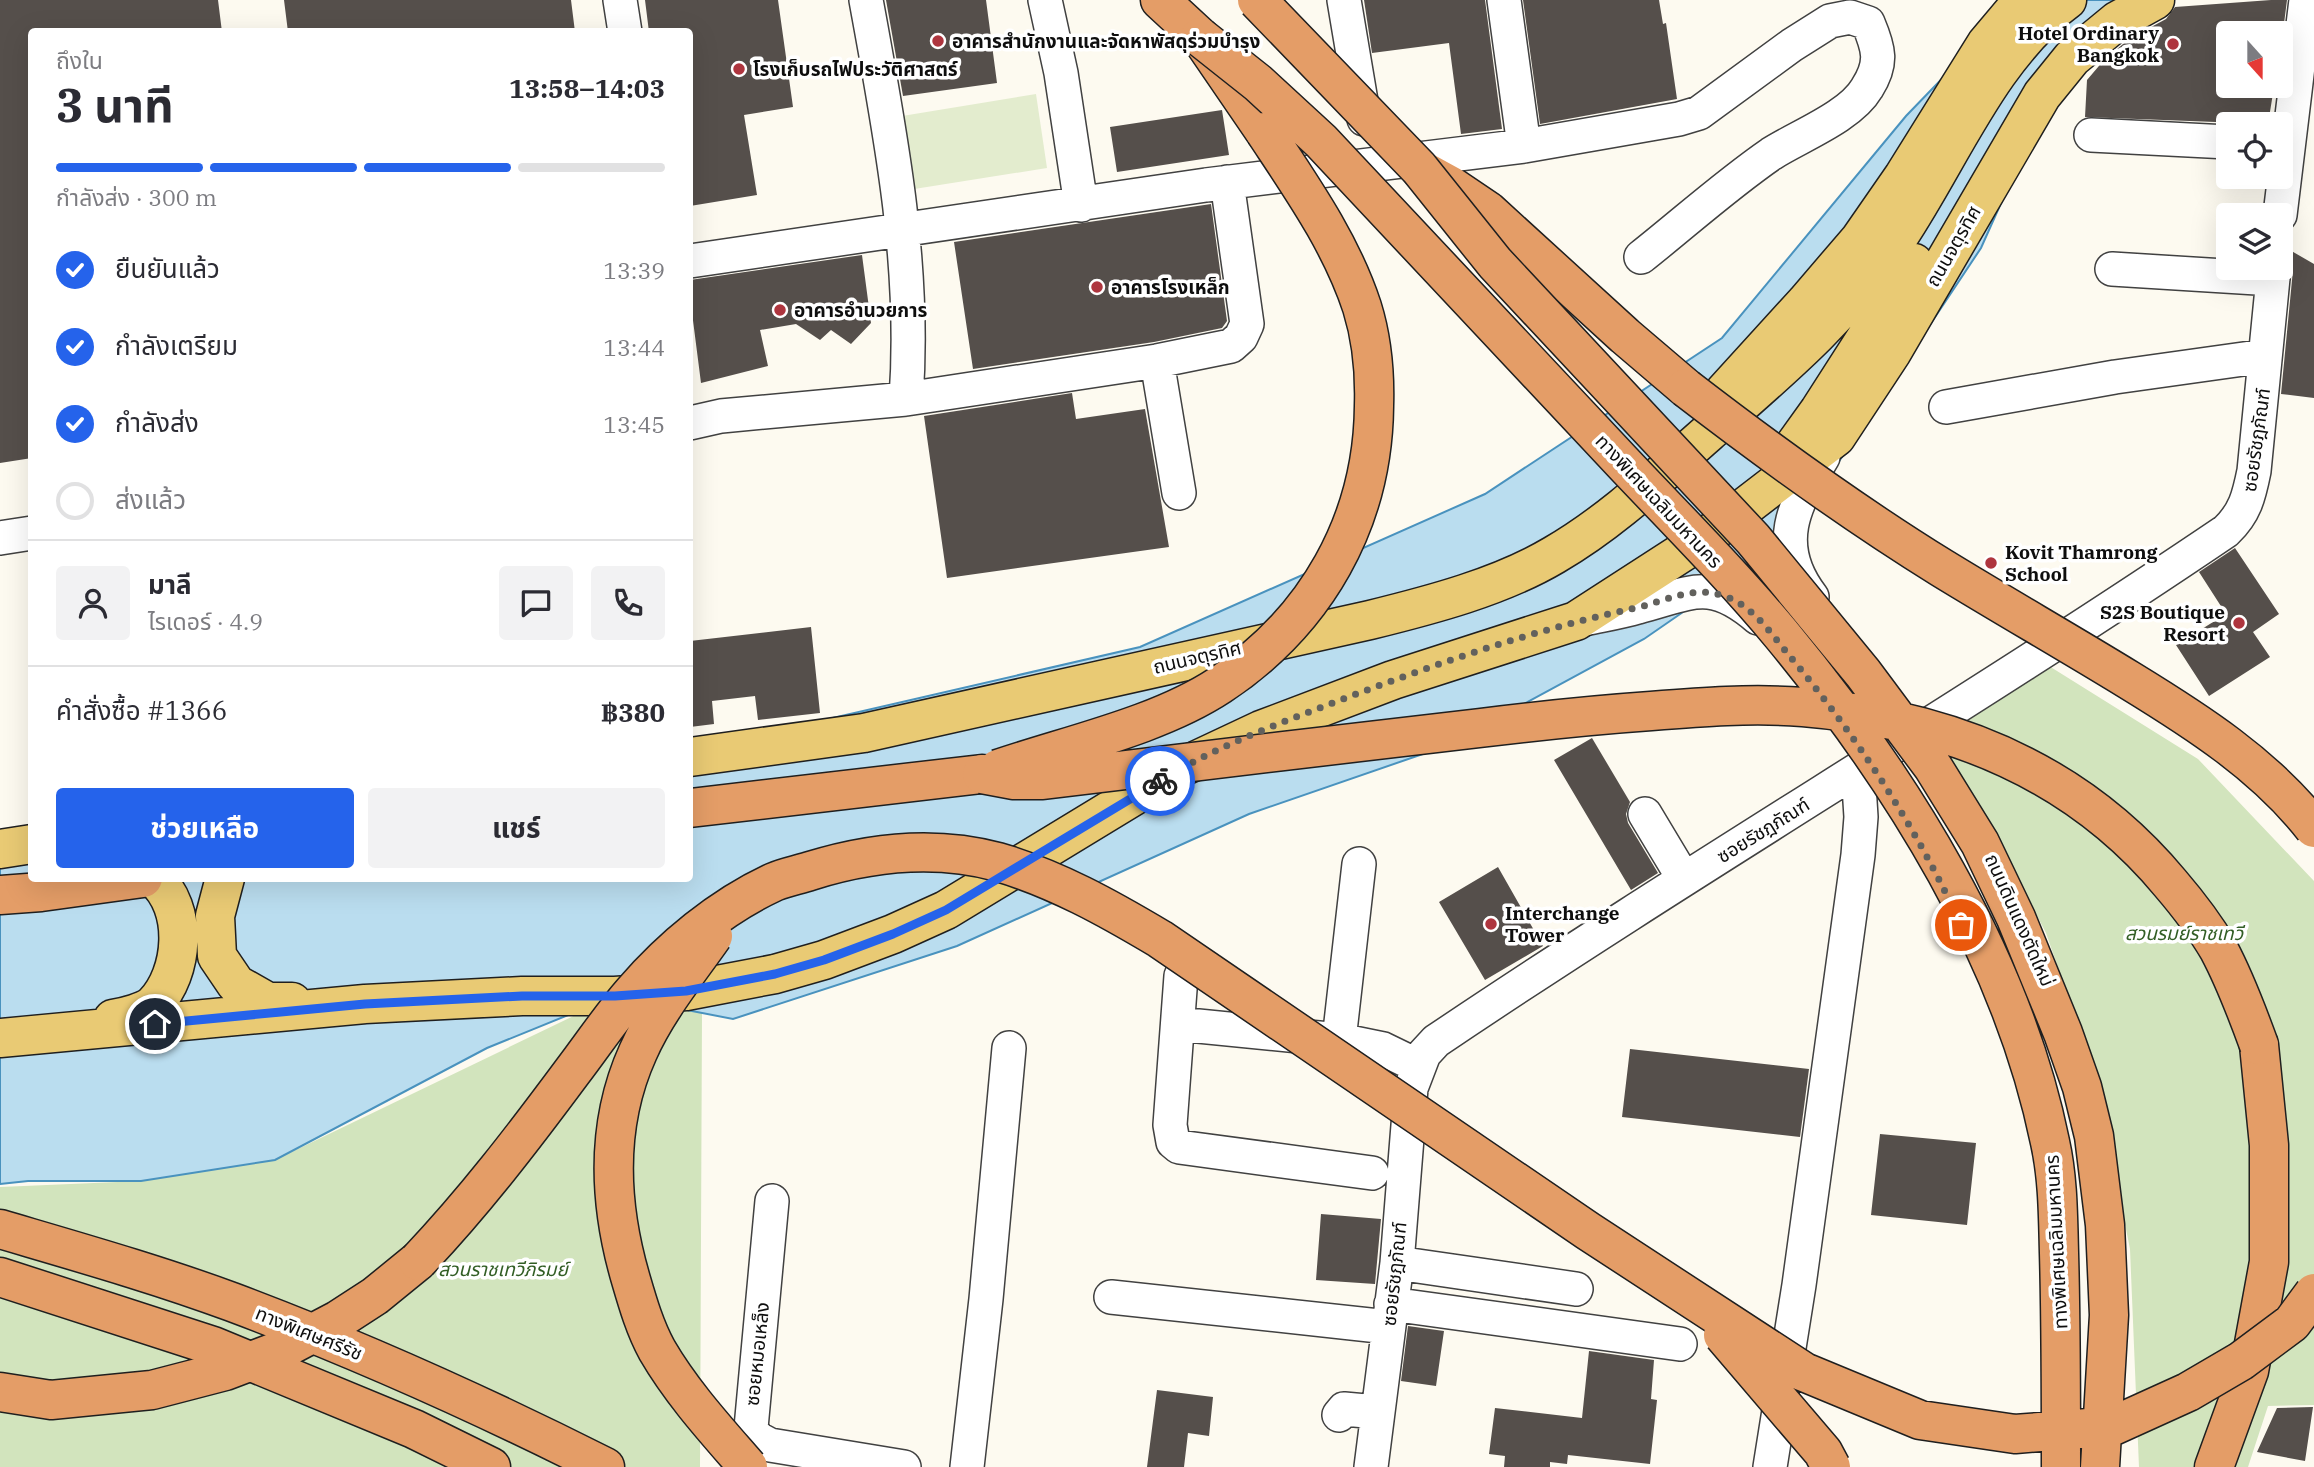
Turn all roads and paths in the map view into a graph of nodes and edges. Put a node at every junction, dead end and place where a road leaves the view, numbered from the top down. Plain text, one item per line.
1 (620, 0) edge
2 (866, 0) edge
3 (1045, 0) edge
4 (1160, 0) edge
5 (1257, 0) edge
6 (1344, 0) edge
7 (1504, 0) edge
8 (2023, 0) edge
9 (2067, 0) edge
10 (2109, 0) edge
11 (2155, 0) edge
12 (2306, 0) edge
13 (624, 28) edge
14 (1200, 37) junction
15 (2289, 112) edge
16 (2091, 135) dead end
17 (2216, 141) edge
18 (1524, 146) junction
19 (1371, 163) junction
20 (1419, 169) junction
21 (1227, 182) junction
22 (1082, 205) junction
23 (902, 229) junction
24 (1641, 257) dead end
25 (693, 261) edge
26 (2112, 270) dead end
27 (2216, 272) edge
28 (2273, 280) edge
29 (2265, 356) junction
30 (1157, 361) junction
31 (906, 399) junction
32 (1946, 407) dead end
33 (693, 422) edge
34 (1836, 437) junction
35 (1669, 467) junction
36 (1179, 493) dead end
37 (1756, 498) junction
38 (28, 534) edge
39 (0, 538) edge
40 (1576, 621) junction
41 (1917, 732) junction
42 (693, 757) edge
43 (1864, 767) junction
44 (982, 774) junction
45 (693, 808) edge
46 (1646, 814) dead end
47 (2314, 828) edge
48 (28, 845) edge
49 (0, 849) edge
50 (1359, 864) dead end
51 (1684, 879) junction
52 (114, 882) edge
53 (158, 882) edge
54 (224, 882) edge
55 (41, 892) junction
56 (0, 895) edge
57 (734, 906) junction
58 (0, 907) edge
59 (1181, 976) dead end
60 (365, 1004) junction
61 (1178, 1024) junction
62 (12, 1037) edge
63 (1339, 1040) junction
64 (1009, 1048) dead end
65 (1418, 1066) junction
66 (1372, 1173) dead end
67 (772, 1201) dead end
68 (0, 1229) edge
69 (1397, 1263) junction
70 (0, 1277) edge
71 (1576, 1289) dead end
72 (2314, 1293) edge
73 (1111, 1297) dead end
74 (1694, 1301) junction
75 (1390, 1315) junction
76 (1681, 1344) dead end
77 (0, 1392) edge
78 (1377, 1412) junction
79 (1339, 1415) dead end
80 (755, 1461) edge
81 (491, 1467) edge
82 (605, 1467) edge
83 (904, 1467) edge
84 (967, 1467) edge
85 (1371, 1467) edge
86 (1770, 1467) edge
87 (1831, 1467) edge
88 (2061, 1467) edge
89 (2069, 1467) edge
90 (2100, 1467) edge
91 (2110, 1467) edge
92 (2214, 1467) edge

1 - 13 street
2 - 23 street
3 - 22 street
4 - 14 highway, ทางพิเศษเฉลิมมหานคร
5 - 20 highway, bridge
6 - 19 street
7 - 18 street
8 - 35 main road, ถนนจตุรทิศ, bridge
9 - 35 main road, ถนนจตุรทิศ, bridge
10 - 37 main road, ถนนจตุรทิศ
11 - 34 main road, ถนนจตุรทิศ
12 - 15 street
14 - 44 highway, bridge
14 - 88 highway, ทางพิเศษเฉลิมมหานคร, bridge
16 - 17 street
18 - 19 street
18 - 24 street
19 - 21 street
20 - 47 highway, bridge
20 - 90 highway, bridge
21 - 22 street
21 - 30 street
22 - 23 street
23 - 25 street
23 - 31 street
26 - 27 street
28 - 29 street, ซอยรัชฎภัณฑ์
29 - 32 street
29 - 41 street, ซอยรัชฎภัณฑ์
30 - 31 street
30 - 36 street
31 - 33 street
34 - 37 main road, ถนนจตุรทิศ
34 - 41 street, ถนนดินแดงตัดใหม่
35 - 42 main road, ถนนจตุรทิศ, bridge
37 - 40 main road, ถนนจตุรทิศ, bridge
38 - 39 street
40 - 43 street
40 - 60 main road, ถนนจตุรทิศ, bridge
41 - 43 street, ซอยรัชฎภัณฑ์
41 - 91 street, ถนนดินแดงตัดใหม่
43 - 51 street, ซอยรัชฎภัณฑ์
43 - 86 street
43 - 89 street
44 - 45 highway
44 - 92 highway, bridge
46 - 51 street
48 - 49 main road
50 - 63 street
51 - 65 street, ซอยรัชฎภัณฑ์
52 - 55 highway
53 - 62 main road
54 - 60 main road
55 - 56 highway
55 - 58 highway
57 - 74 highway, bridge
57 - 77 highway, bridge
57 - 80 highway, bridge
59 - 61 street
60 - 62 main road, ถนนจตุรทิศ
61 - 63 street
61 - 66 street
63 - 65 street
64 - 84 street
65 - 69 street, ซอยรัชฎภัณฑ์
67 - 80 street, ซอยหมอเหล็ง
68 - 82 highway, ทางพิเศษศรีรัช
69 - 71 street
69 - 75 street, ซอยรัชฎภัณฑ์
70 - 81 highway
72 - 74 highway, bridge
73 - 75 street
74 - 87 highway, bridge
75 - 76 street
75 - 78 street, ซอยรัชฎภัณฑ์
78 - 79 street
78 - 85 street, ซอยรัชฎภัณฑ์
80 - 83 street

